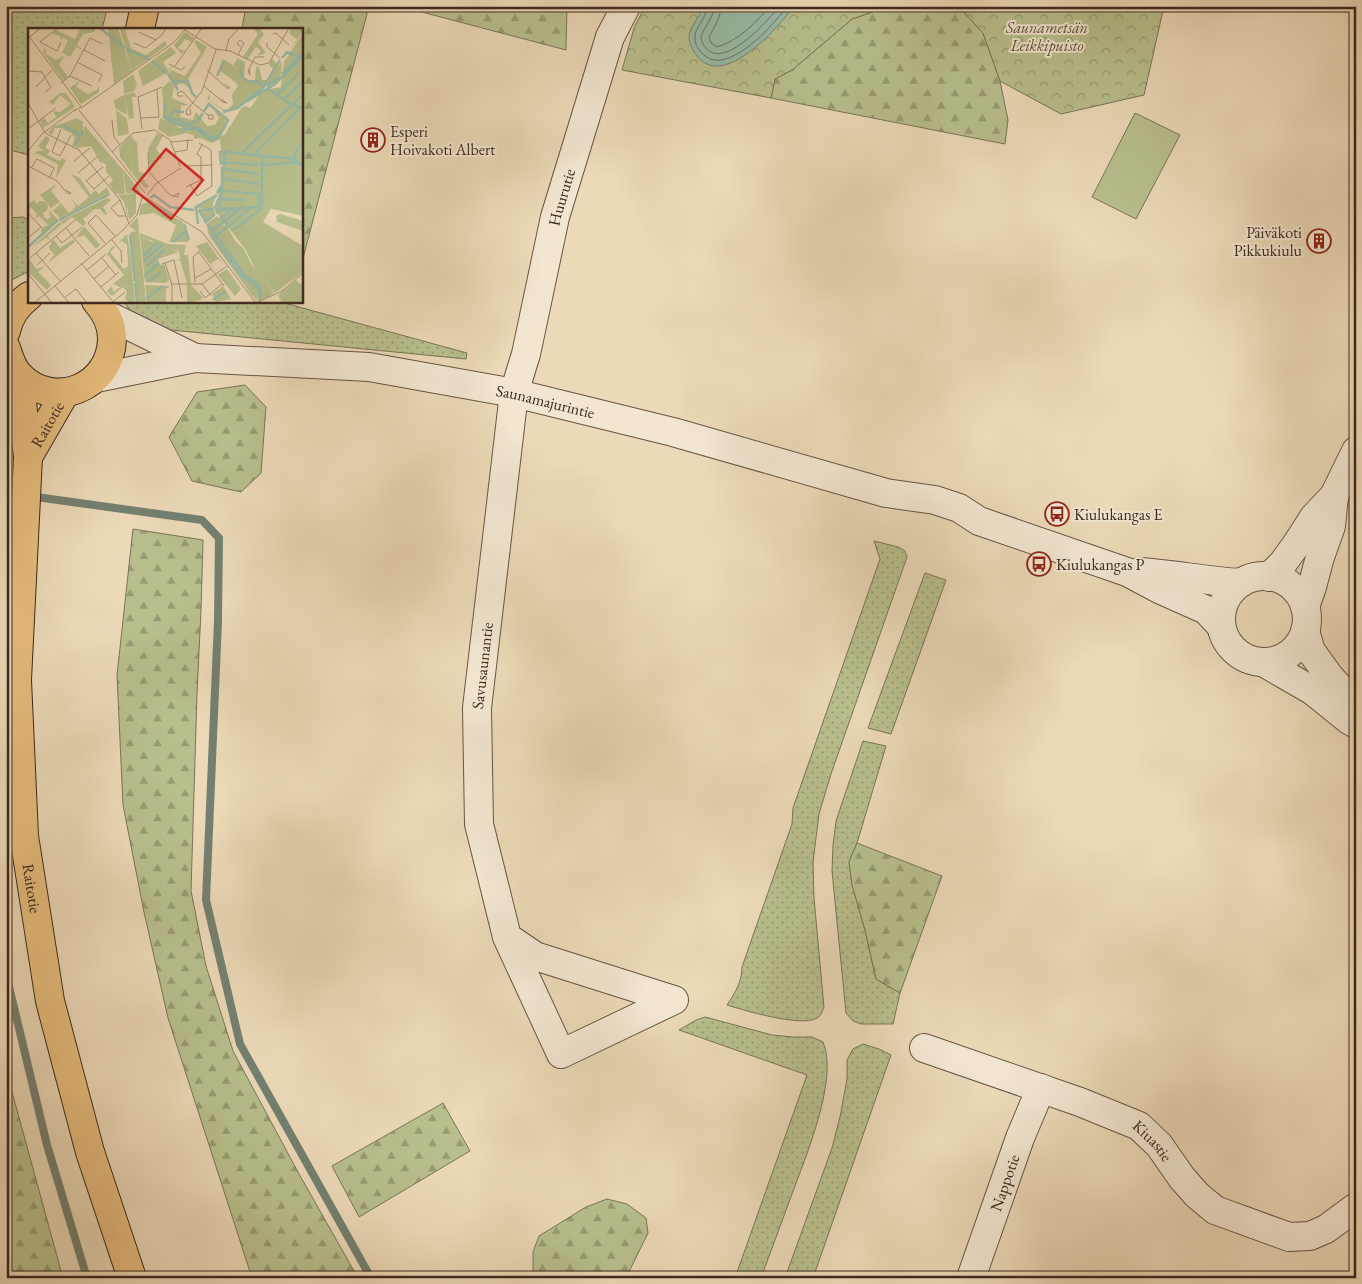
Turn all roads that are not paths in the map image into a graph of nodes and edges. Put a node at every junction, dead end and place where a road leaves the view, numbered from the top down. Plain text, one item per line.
1 (145, 6) edge
2 (626, 6) edge
3 (140, 28) edge
4 (28, 297) edge
5 (99, 305) edge
6 (6, 331) edge
7 (6, 348) edge
8 (195, 358) junction
9 (19, 375) junction
10 (96, 378) junction
11 (65, 393) junction
12 (514, 393) junction
13 (1356, 451) edge
14 (28, 457) junction
15 (1334, 496) junction
16 (1127, 572) junction
17 (1269, 576) junction
18 (1240, 583) junction
19 (1305, 619) junction
20 (1221, 626) junction
21 (1262, 662) junction
22 (1356, 706) edge
23 (1356, 724) edge
24 (507, 938) junction
25 (924, 1048) dead end
26 (1041, 1088) junction
27 (1356, 1207) edge
28 (132, 1278) edge
29 (971, 1278) edge

1 - 3 main road
2 - 12 street, Huurutie
4 - 6 main road
5 - 8 street, Saunamajurintie
5 - 10 main road
7 - 9 main road
8 - 10 street, Saunamajurintie
8 - 12 street, Saunamajurintie
9 - 11 main road
9 - 14 main road, Raitotie
10 - 11 main road
11 - 14 main road, Raitotie
12 - 16 street, Saunamajurintie
12 - 24 street, Savusaunantie
13 - 15 street
14 - 28 main road, Raitotie
15 - 17 street
15 - 19 street
16 - 18 street, Saunamajurintie
16 - 20 street, Saunamajurintie
17 - 18 street
17 - 19 street
18 - 20 street
19 - 21 street
19 - 22 street
20 - 21 street
21 - 23 street
24 - 24 street, Savusaunantie
25 - 26 street, Kiuastie
26 - 27 street, Kiuastie
26 - 29 street, Nappotie

